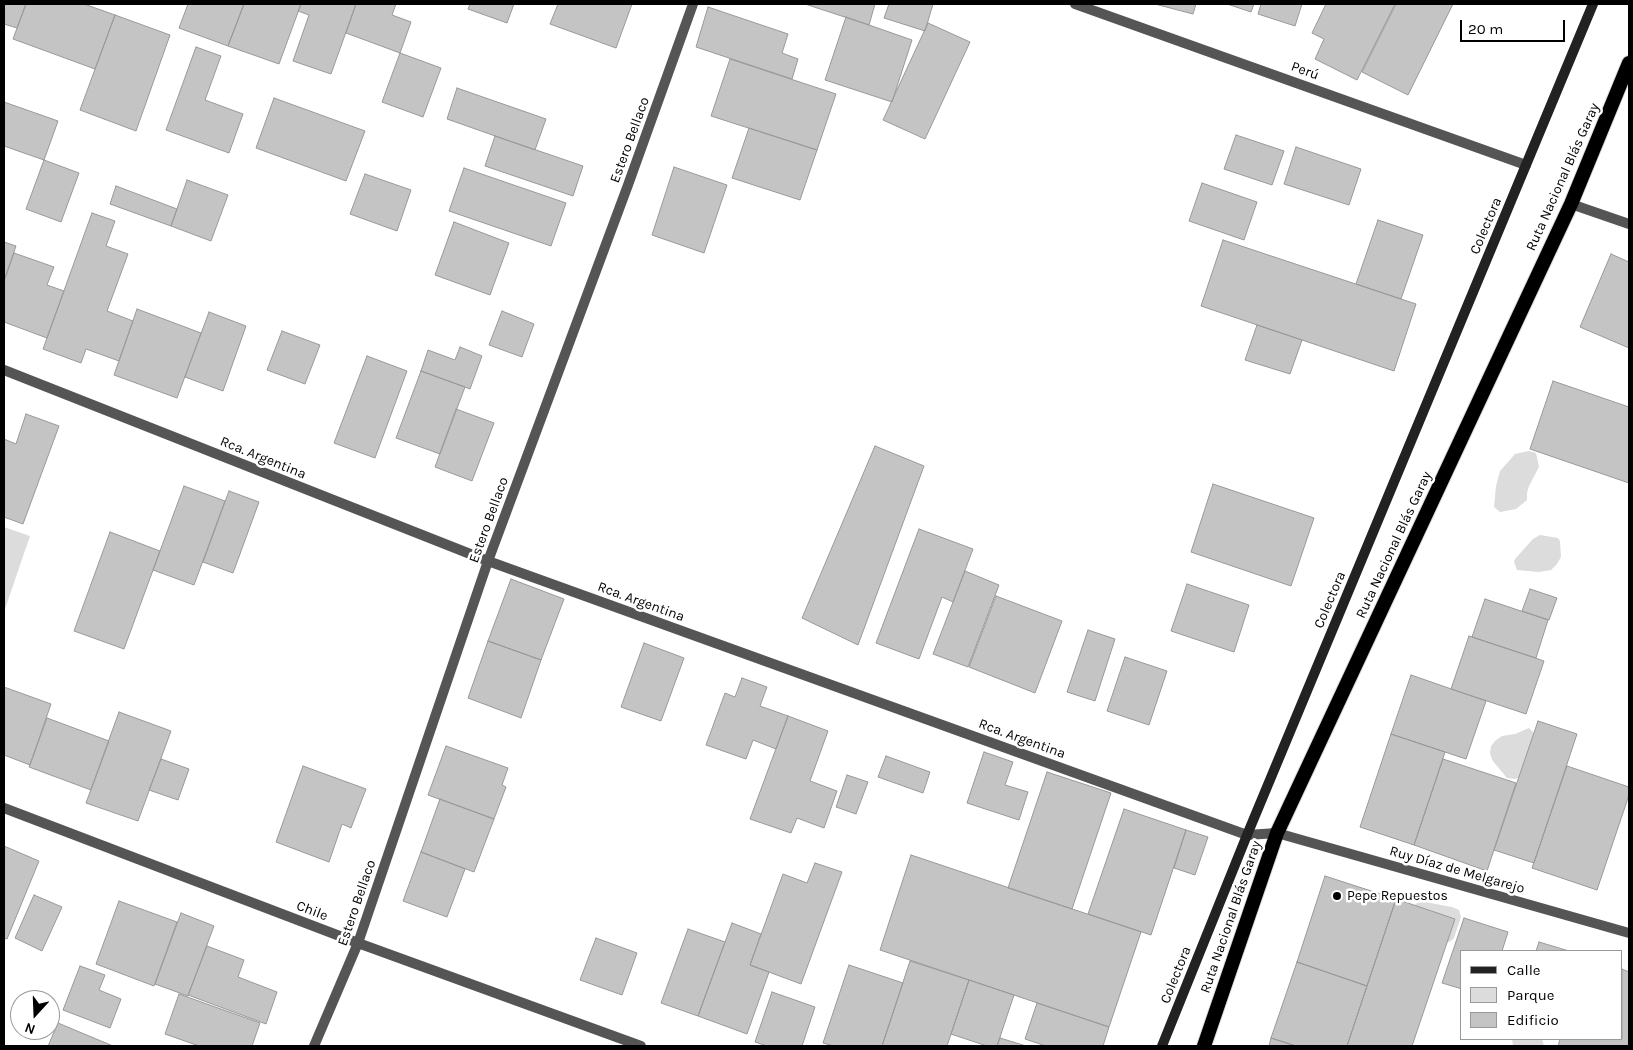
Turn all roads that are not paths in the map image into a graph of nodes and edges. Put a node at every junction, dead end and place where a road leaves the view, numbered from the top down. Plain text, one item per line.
1 (693, 4) edge
2 (1075, 4) edge
3 (1593, 4) edge
4 (1629, 63) edge
5 (1526, 165) junction
6 (1570, 204) junction
7 (1629, 224) edge
8 (4, 370) edge
9 (488, 562) junction
10 (4, 808) edge
11 (1277, 833) junction
12 (1247, 835) junction
13 (1629, 933) edge
14 (358, 943) junction
15 (314, 1046) edge
16 (641, 1046) edge
17 (1162, 1046) edge
18 (1204, 1046) edge

1 - 9 street, Estero Bellaco
2 - 5 street, Perú
3 - 5 main road, Colectora
4 - 6 highway, Ruta Nacional Blás Garay
5 - 12 main road, Colectora
6 - 7 street
6 - 11 highway, Ruta Nacional Blás Garay
8 - 9 street, Rca. Argentina
9 - 12 street, Rca. Argentina
9 - 14 street, Estero Bellaco
10 - 14 street, Chile
11 - 12 street, Rca. Argentina
11 - 13 street, Ruy Díaz de Melgarejo
11 - 18 highway, Ruta Nacional Blás Garay
12 - 17 main road, Colectora
14 - 15 street, Estero Bellaco
14 - 16 street, Chile

